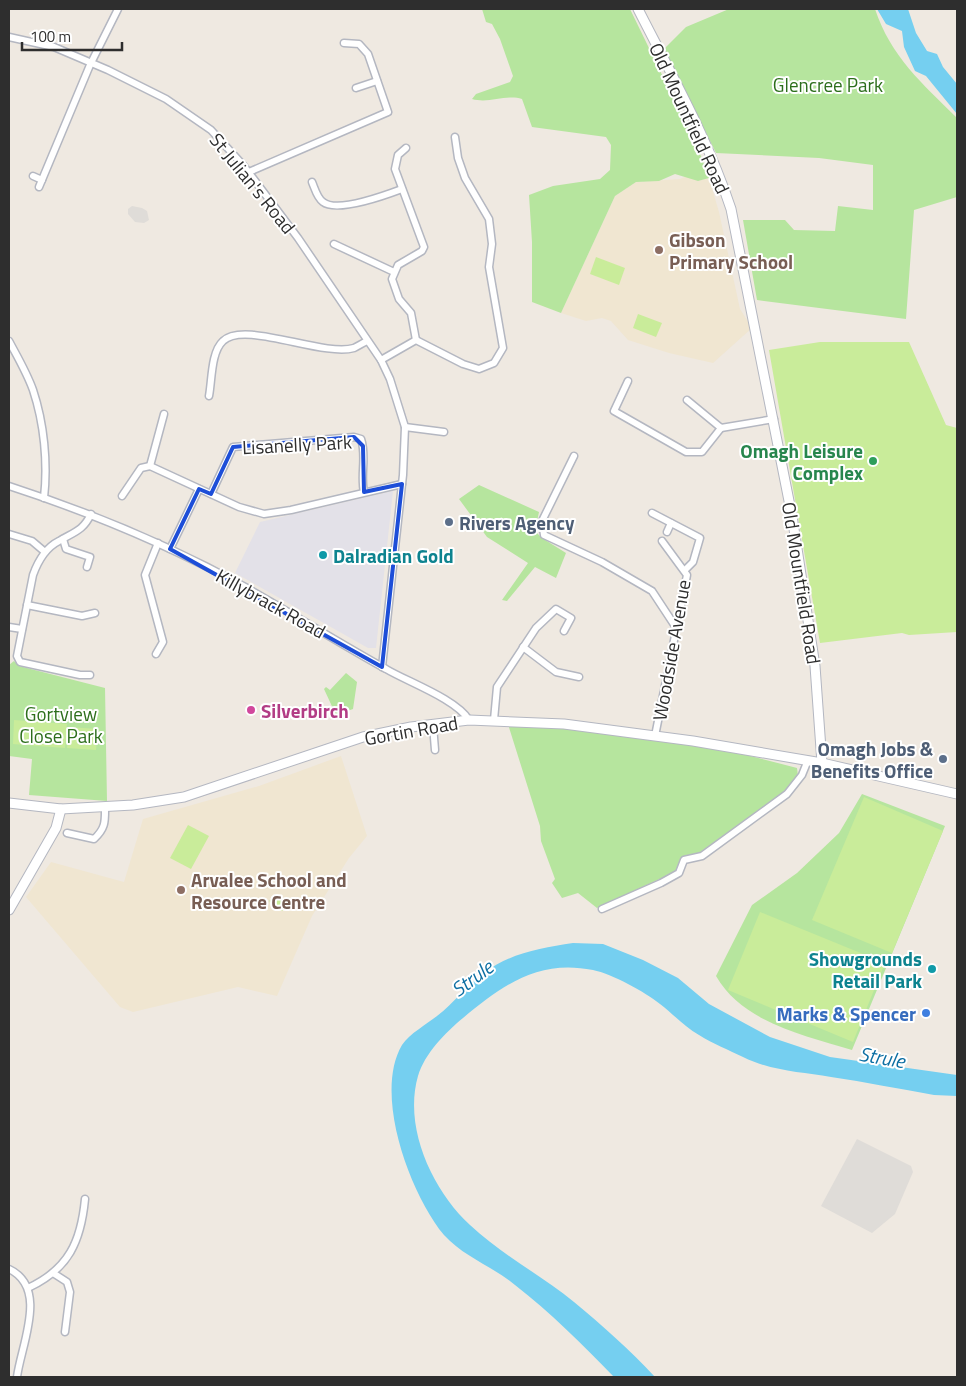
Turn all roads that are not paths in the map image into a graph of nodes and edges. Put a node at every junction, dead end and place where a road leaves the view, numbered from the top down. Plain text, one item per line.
1 (118, 9) edge
2 (638, 9) edge
3 (9, 37) edge
4 (344, 43) dead end
5 (91, 62) junction
6 (377, 81) junction
7 (356, 88) dead end
8 (455, 136) dead end
9 (406, 148) dead end
10 (249, 172) junction
11 (33, 176) dead end
12 (42, 180) junction
13 (312, 182) dead end
14 (39, 187) dead end
15 (402, 189) junction
16 (334, 244) dead end
17 (394, 272) junction
18 (9, 340) edge
19 (416, 340) junction
20 (367, 341) junction
21 (380, 360) junction
22 (628, 381) dead end
23 (209, 396) dead end
24 (687, 400) dead end
25 (164, 414) dead end
26 (774, 419) junction
27 (405, 427) junction
28 (721, 428) junction
29 (444, 432) dead end
30 (574, 456) dead end
31 (150, 466) junction
32 (402, 484) junction
33 (9, 486) edge
34 (199, 489) junction
35 (364, 492) junction
36 (211, 494) junction
37 (122, 496) dead end
38 (44, 498) junction
39 (652, 513) dead end
40 (91, 514) junction
41 (671, 523) junction
42 (667, 532) dead end
43 (9, 534) edge
44 (63, 539) junction
45 (662, 541) dead end
46 (158, 543) junction
47 (170, 549) junction
48 (45, 552) junction
49 (87, 567) dead end
50 (685, 570) junction
51 (27, 605) junction
52 (95, 613) dead end
53 (9, 626) edge
54 (22, 629) junction
55 (677, 629) junction
56 (564, 631) dead end
57 (523, 647) junction
58 (156, 654) dead end
59 (382, 667) junction
60 (90, 675) dead end
61 (579, 677) dead end
62 (469, 720) junction
63 (494, 720) junction
64 (433, 725) junction
65 (655, 736) junction
66 (435, 750) dead end
67 (808, 760) junction
68 (822, 763) junction
69 (957, 794) edge
70 (9, 802) edge
71 (105, 806) junction
72 (61, 809) junction
73 (67, 833) dead end
74 (9, 910) edge
75 (602, 910) dead end
76 (85, 1199) dead end
77 (9, 1269) edge
78 (54, 1273) junction
79 (28, 1288) junction
80 (66, 1332) dead end
81 (17, 1377) edge

1 - 5 street
2 - 26 main road, Old Mountfield Road
3 - 5 street, St Julian's Road
4 - 6 street
5 - 10 street, St Julian's Road
5 - 12 street
6 - 7 street
6 - 10 street
8 - 19 street
9 - 15 street
10 - 20 street, St Julian's Road
11 - 12 street
12 - 14 street
13 - 15 street
15 - 17 street
16 - 17 street
17 - 19 street
18 - 38 street
19 - 21 street
20 - 21 street, St Julian's Road
20 - 23 street
21 - 27 street, St Julian's Road
22 - 28 street
24 - 28 street
25 - 31 street
26 - 28 street
26 - 68 main road, Old Mountfield Road
27 - 29 street
27 - 32 street
30 - 55 street
31 - 34 street
31 - 37 street
32 - 35 street
32 - 59 street
33 - 38 street, Killybrack Road
34 - 36 street
34 - 47 street
35 - 36 street
35 - 36 street, Lisanelly Park
38 - 40 street, Killybrack Road
39 - 41 street
40 - 44 street
40 - 46 street, Killybrack Road
41 - 42 street
41 - 50 street
43 - 48 street
44 - 48 street
44 - 49 street
45 - 50 street, Woodside Avenue
46 - 47 street, Killybrack Road
46 - 58 street
47 - 59 street, Killybrack Road
48 - 51 street
50 - 55 street, Woodside Avenue
51 - 52 street
51 - 54 street
53 - 54 street
54 - 60 street
55 - 65 street, Woodside Avenue
56 - 57 street
57 - 61 street
57 - 63 street
59 - 62 street, Killybrack Road
62 - 63 main road, Gortin Road
62 - 64 main road, Gortin Road
63 - 65 main road, Gortin Road
64 - 66 street
64 - 71 main road, Gortin Road
65 - 67 main road, Gortin Road
67 - 68 main road, Gortin Road
67 - 75 street
68 - 69 main road, Gortin Road
70 - 72 main road, Gortin Road
71 - 72 main road, Gortin Road
71 - 73 street
72 - 74 main road
76 - 78 street
77 - 79 street
78 - 79 street
78 - 80 street
79 - 81 street

